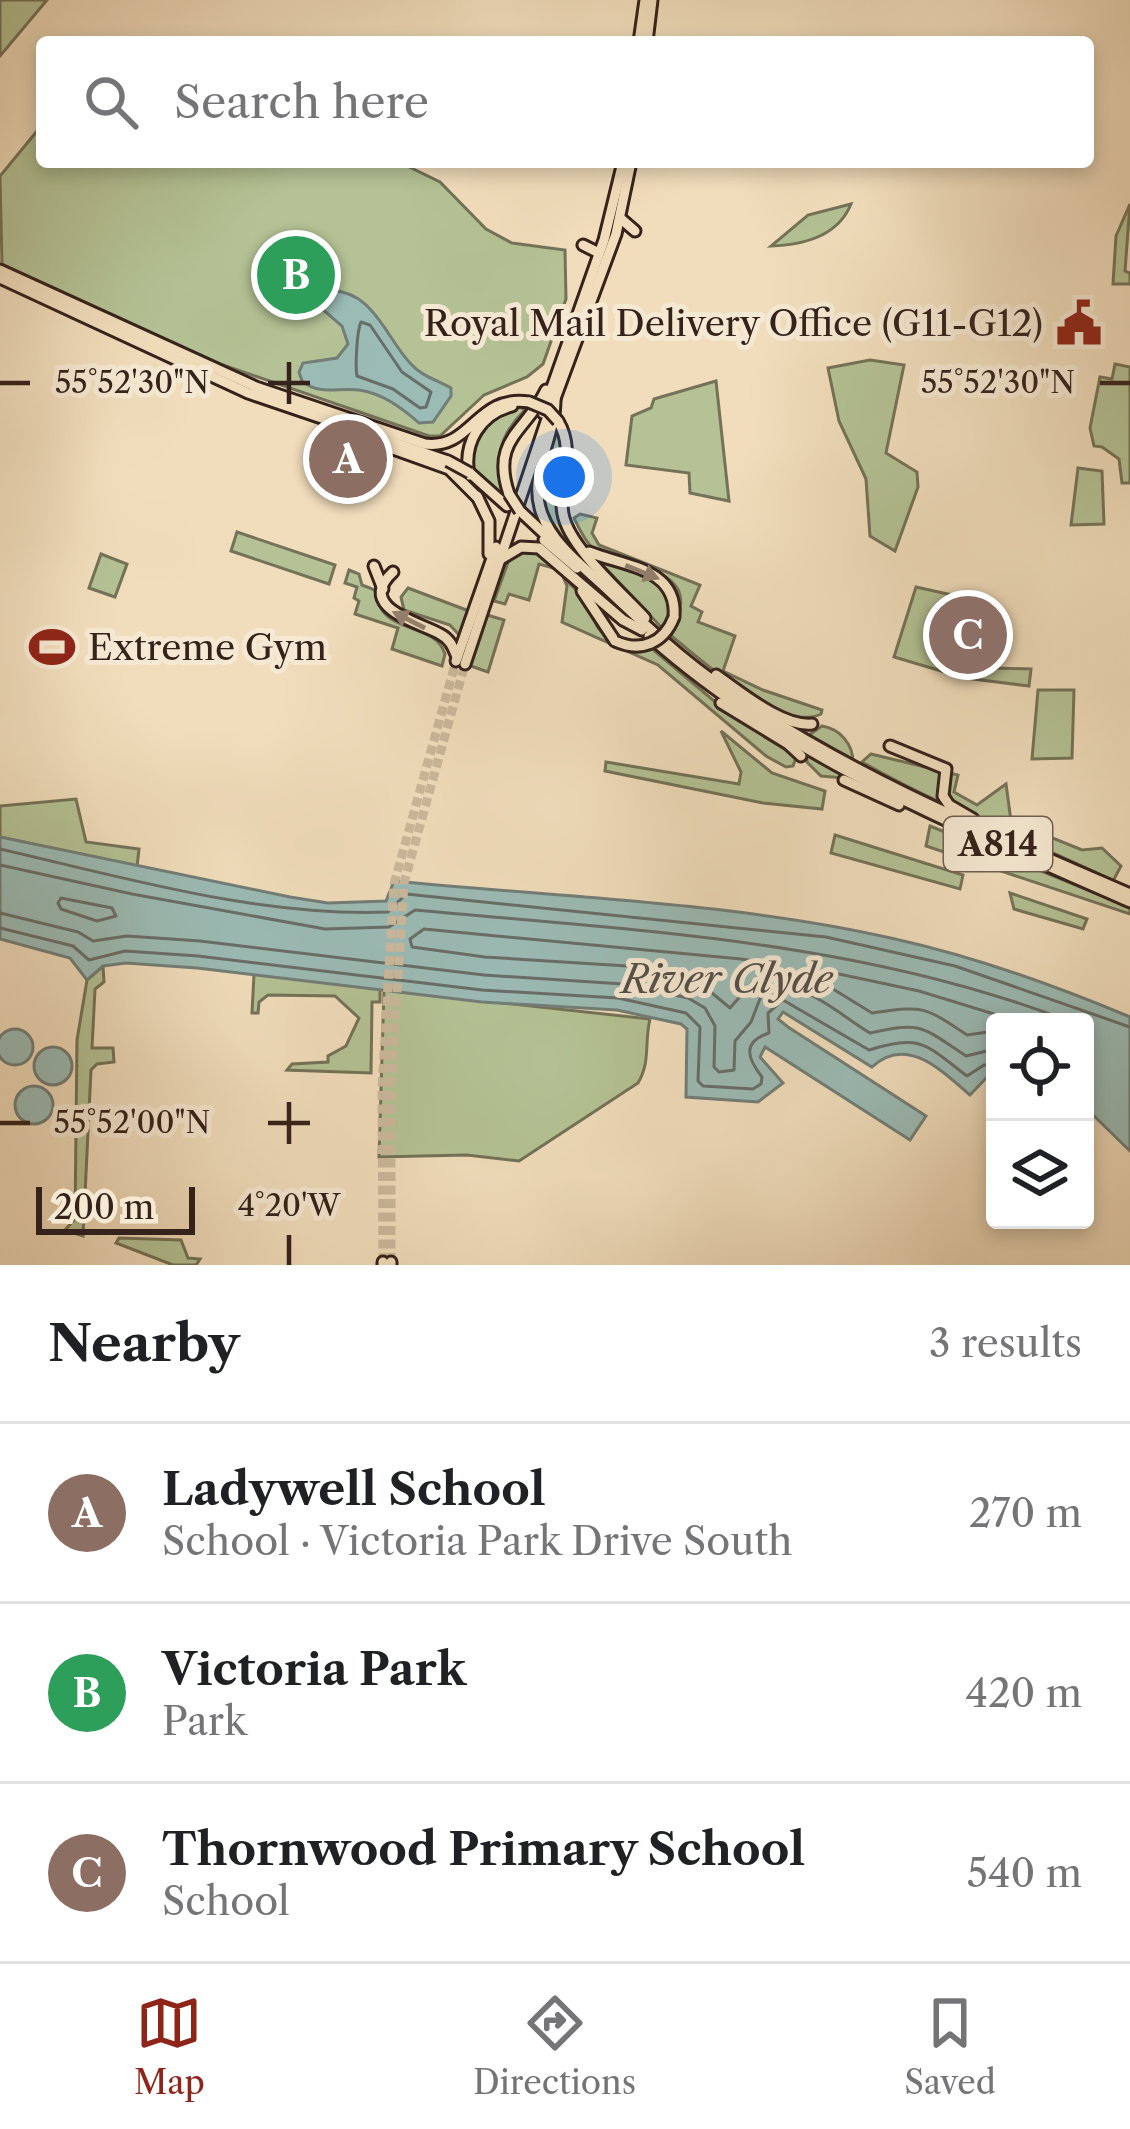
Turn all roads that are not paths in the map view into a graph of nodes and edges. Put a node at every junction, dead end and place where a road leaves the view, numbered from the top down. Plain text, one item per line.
1 (648, 0) edge
2 (644, 36) edge
3 (625, 168) edge
4 (626, 168) edge
5 (620, 218) junction
6 (634, 231) dead end
7 (583, 245) dead end
8 (599, 254) junction
9 (0, 274) edge
10 (558, 371) junction
11 (248, 393) junction
12 (555, 399) junction
13 (508, 404) junction
14 (557, 422) junction
15 (478, 498) junction
16 (508, 500) junction
17 (584, 550) junction
18 (494, 564) junction
19 (374, 566) dead end
20 (393, 572) dead end
21 (568, 573) junction
22 (383, 589) junction
23 (642, 630) junction
24 (660, 636) junction
25 (686, 670) junction
26 (700, 670) junction
27 (773, 723) junction
28 (812, 724) dead end
29 (890, 746) dead end
30 (801, 756) dead end
31 (869, 777) junction
32 (844, 780) dead end
33 (1037, 861) junction
34 (1072, 869) junction
35 (1130, 898) edge

1 - 2 main road
3 - 8 main road
4 - 5 main road
5 - 6 main road
5 - 12 main road
7 - 8 main road
8 - 10 main road
9 - 11 main road
9 - 13 main road
10 - 16 main road
10 - 18 main road
11 - 15 main road
11 - 16 main road, bridge
12 - 18 main road
12 - 24 main road
13 - 14 main road, bridge
13 - 14 main road, bridge
13 - 15 main road
14 - 17 main road, A814
15 - 18 main road
16 - 23 main road, A814, bridge
17 -> 21 main road, bridge
17 - 24 main road, A814
18 - 21 main road
18 -> 22 main road
19 - 22 main road
20 - 22 main road
21 - 23 main road
23 - 25 main road, A814
24 - 26 main road, A814
25 - 27 main road, A814
25 - 30 main road
26 - 27 main road, A814
26 - 28 main road
27 - 31 main road, A814
29 - 34 main road
31 - 33 main road, A814
31 - 34 main road, A814
32 - 33 main road
33 - 35 main road, A814
34 - 35 main road, A814

